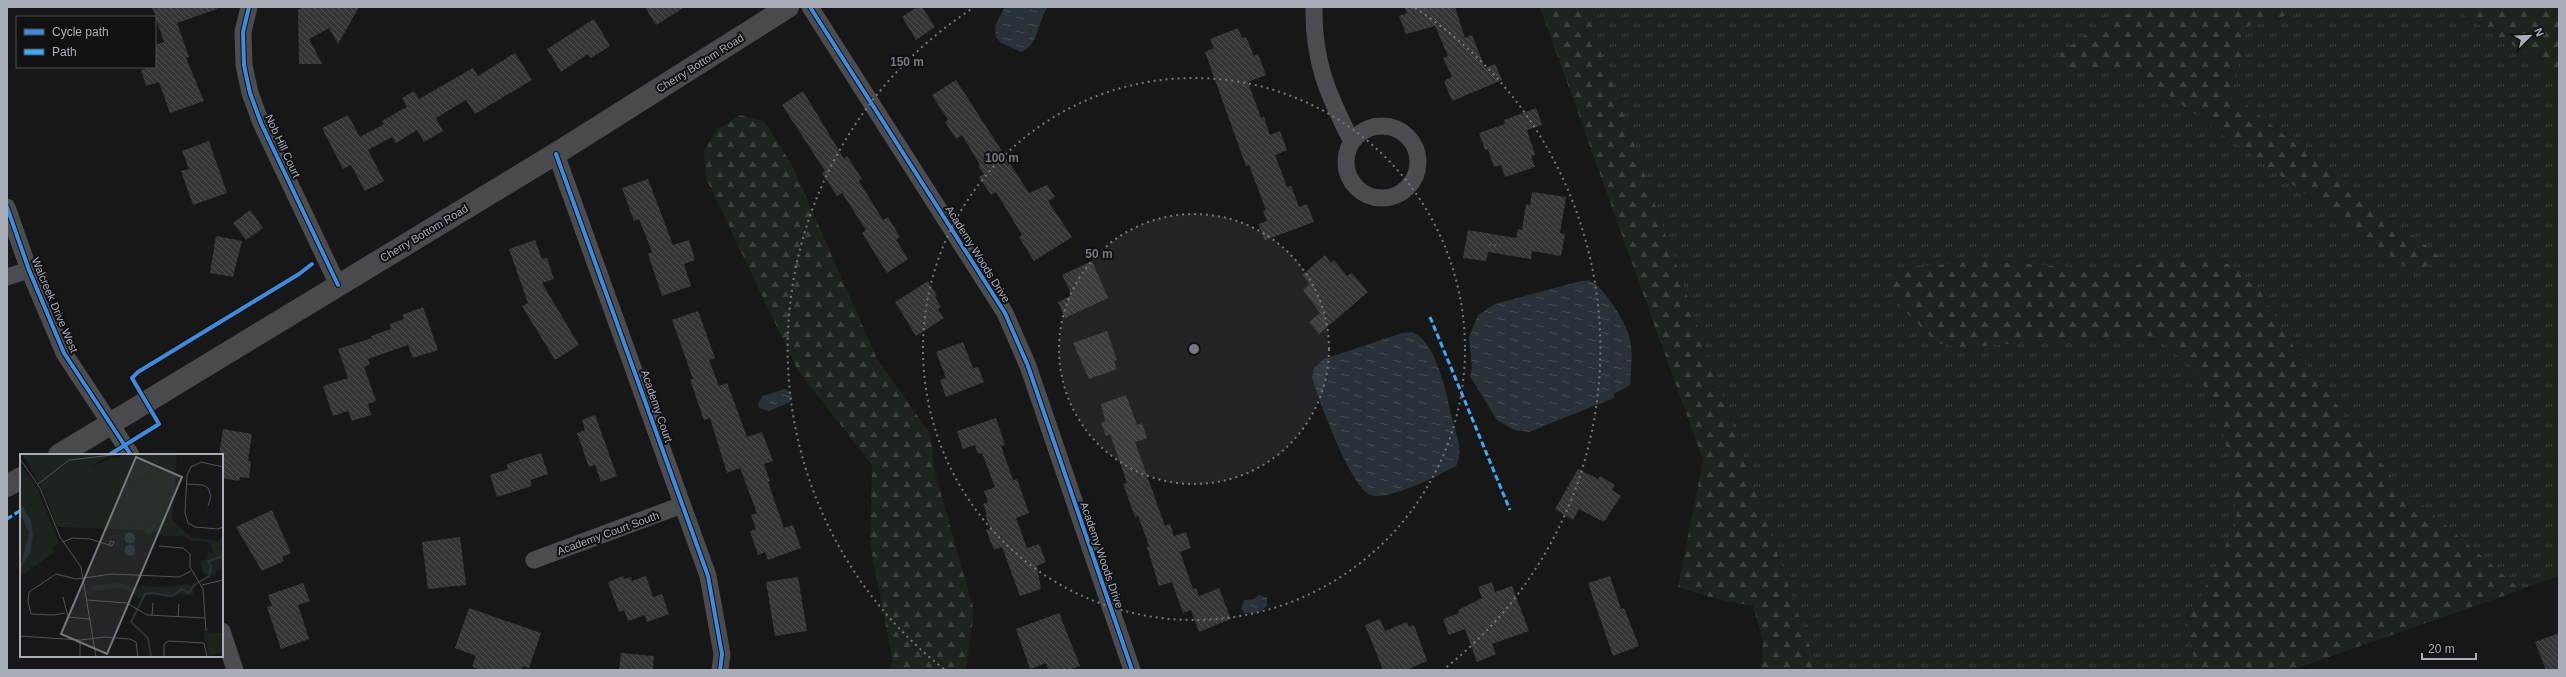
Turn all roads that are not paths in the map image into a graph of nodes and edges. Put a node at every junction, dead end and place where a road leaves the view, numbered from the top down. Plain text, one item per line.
1 (249, 7) edge
2 (788, 7) edge
3 (810, 7) edge
4 (1314, 7) edge
5 (1352, 142) junction
6 (556, 154) junction
7 (7, 208) edge
8 (29, 270) junction
9 (7, 277) edge
10 (338, 285) junction
11 (111, 424) junction
12 (61, 454) edge
13 (130, 454) edge
14 (20, 479) edge
15 (7, 486) edge
16 (682, 505) junction
17 (534, 560) dead end
18 (223, 634) edge
19 (235, 670) edge
20 (720, 670) edge
21 (1132, 670) edge

1 - 10 street, Nob Hill Court
2 - 6 main road, Cherry Bottom Road
3 - 21 street, Academy Woods Drive
4 - 5 street
5 - 5 street
6 - 10 main road, Cherry Bottom Road
6 - 16 street, Academy Court
7 - 8 street, Walcreek Drive West
8 - 9 street
8 - 11 street, Walcreek Drive West
10 - 11 main road, Cherry Bottom Road
11 - 12 main road, Cherry Bottom Road
11 - 13 street, Walcreek Drive West
14 - 15 main road
16 - 17 street, Academy Court South
16 - 20 street, Academy Court
18 - 19 street

